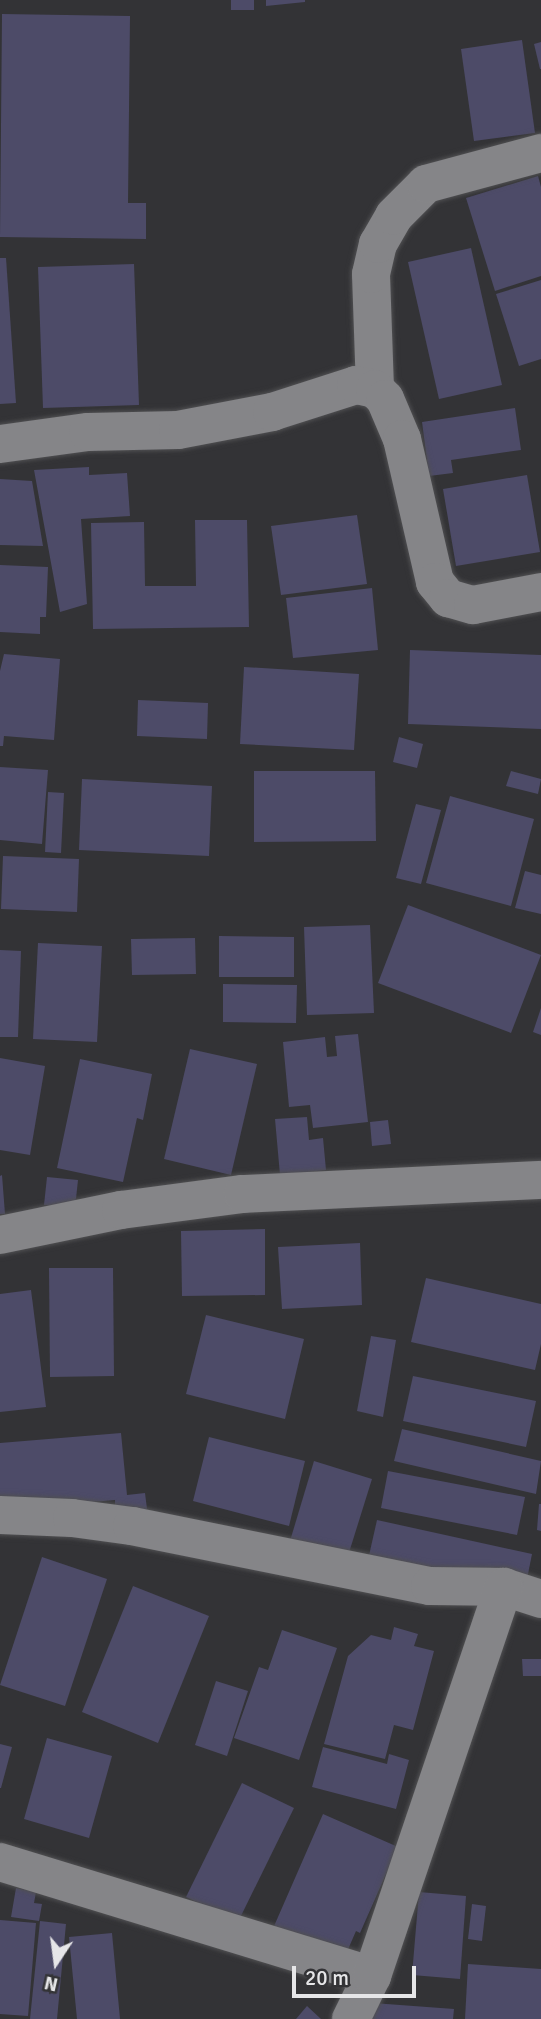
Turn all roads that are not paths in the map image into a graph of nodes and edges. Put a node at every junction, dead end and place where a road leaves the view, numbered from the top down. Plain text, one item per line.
1 (541, 153) edge
2 (375, 389) junction
3 (0, 444) edge
4 (541, 592) edge
5 (541, 1180) edge
6 (0, 1235) edge
7 (0, 1515) edge
8 (504, 1587) junction
9 (541, 1599) edge
10 (0, 1861) edge
11 (372, 1976) junction
12 (351, 2019) edge

1 - 2 street
2 - 3 street
2 - 4 street
5 - 6 street
7 - 8 street
8 - 9 street
8 - 11 street
10 - 11 street
11 - 12 street

